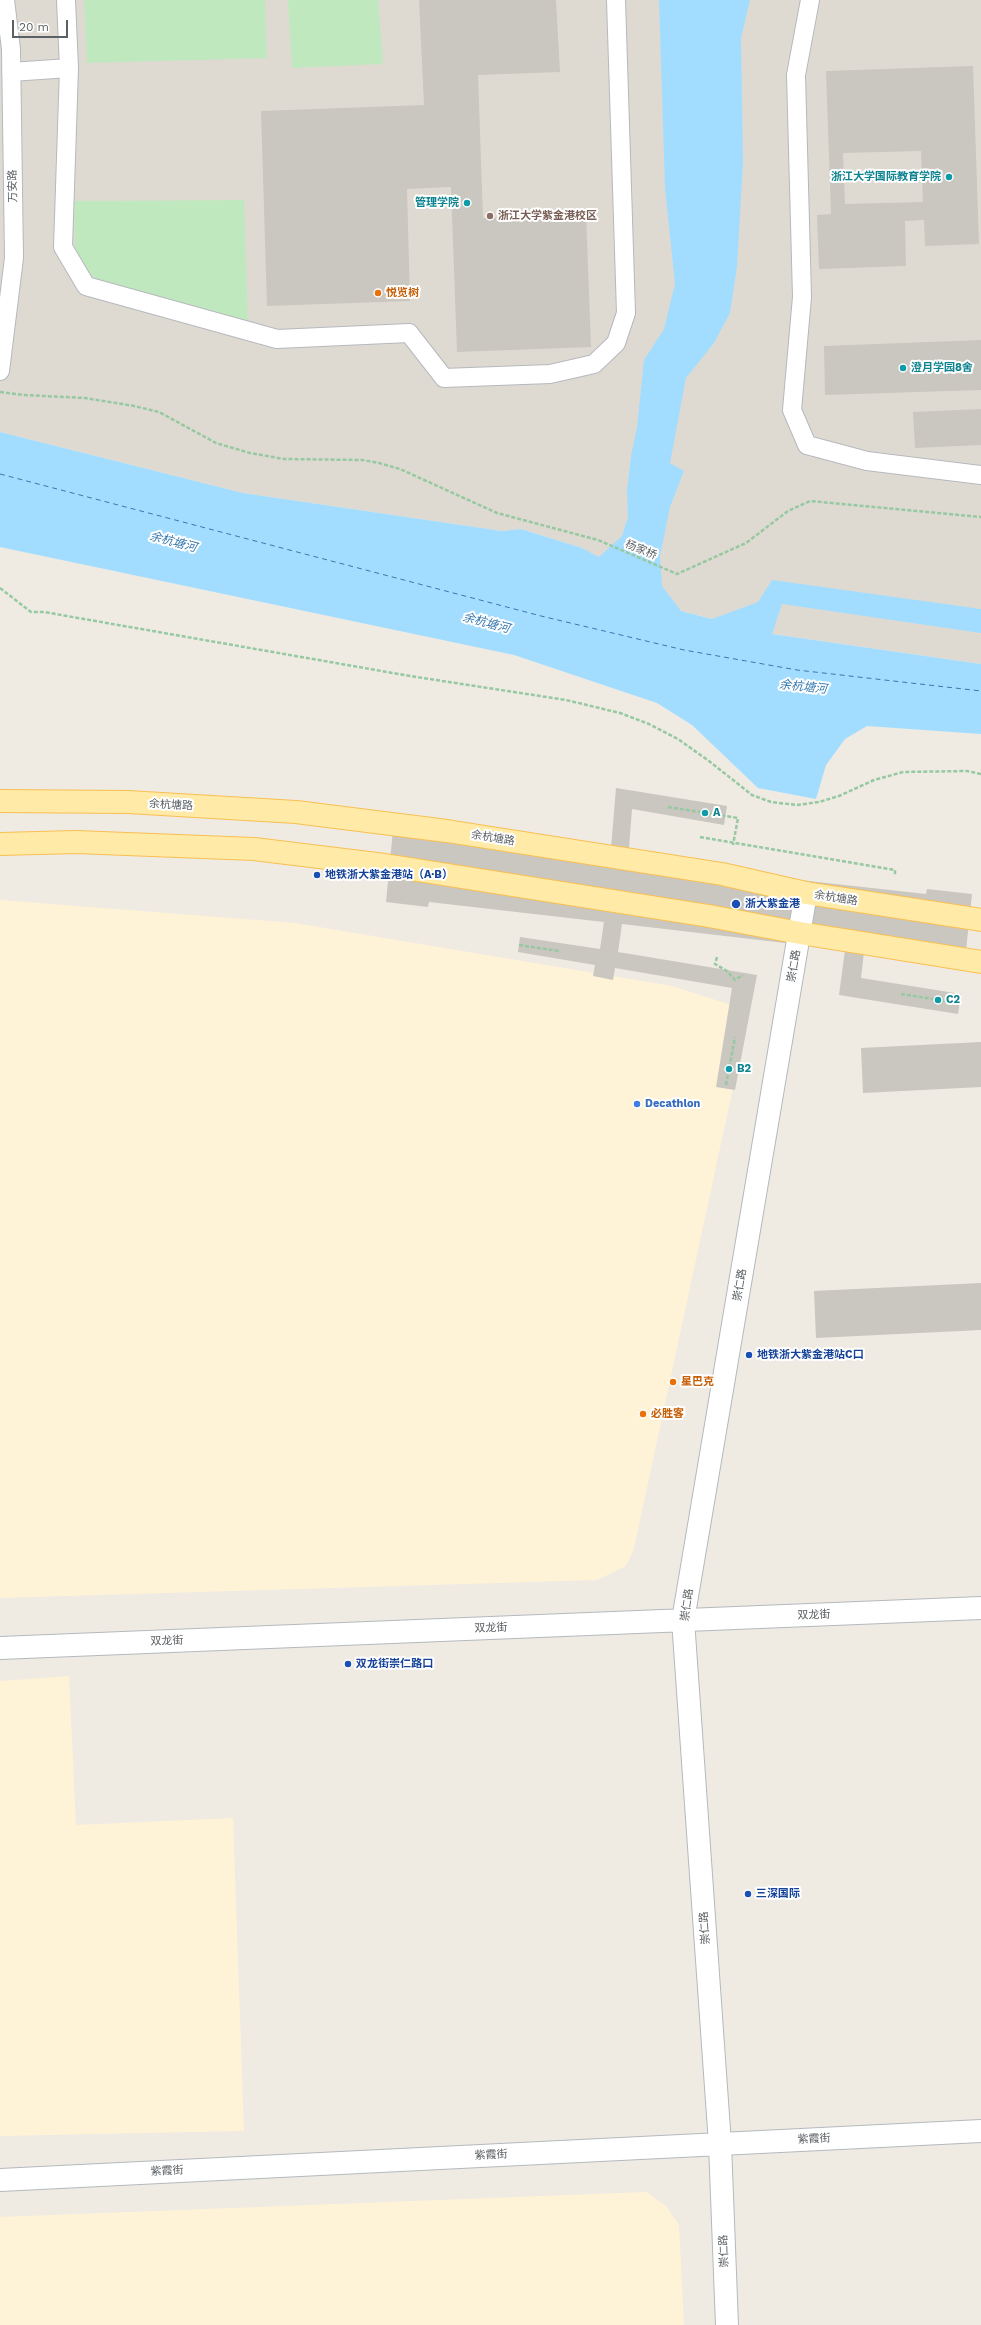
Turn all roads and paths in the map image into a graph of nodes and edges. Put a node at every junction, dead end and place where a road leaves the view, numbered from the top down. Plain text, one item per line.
1 (5, 0) edge
2 (66, 0) edge
3 (616, 0) edge
4 (810, 0) edge
5 (69, 68) junction
6 (11, 72) junction
7 (0, 371) edge
8 (0, 392) edge
9 (981, 475) edge
10 (981, 517) edge
11 (0, 588) edge
12 (981, 774) edge
13 (0, 801) edge
14 (668, 807) dead end
15 (700, 837) dead end
16 (0, 844) edge
17 (733, 844) junction
18 (895, 875) dead end
19 (806, 893) junction
20 (981, 920) edge
21 (800, 933) junction
22 (519, 945) dead end
23 (559, 951) dead end
24 (717, 957) dead end
25 (981, 962) edge
26 (743, 975) dead end
27 (901, 994) dead end
28 (959, 1003) dead end
29 (735, 1037) dead end
30 (726, 1085) dead end
31 (981, 1608) edge
32 (683, 1620) junction
33 (0, 1648) edge
34 (981, 2131) edge
35 (720, 2144) junction
36 (0, 2180) edge
37 (727, 2325) edge

1 - 6 street, 万安路
2 - 5 street
3 - 5 street
4 - 9 street
5 - 6 street
6 - 7 street, 万安路
8 - 10 path, 杨家桥
11 - 12 path
13 - 19 main road, 余杭塘路
14 - 17 path
15 - 17 path
16 - 21 main road
17 - 18 path
19 - 20 main road, 余杭塘路
19 - 21 street, 崇仁路
21 - 25 main road
21 - 32 street, 崇仁路
22 - 23 path
24 - 26 path
27 - 28 path
29 - 30 path
31 - 32 street, 双龙街
32 - 33 street, 双龙街
32 - 35 street, 崇仁路
34 - 35 street, 紫霞街
35 - 36 street, 紫霞街
35 - 37 street, 崇仁路

